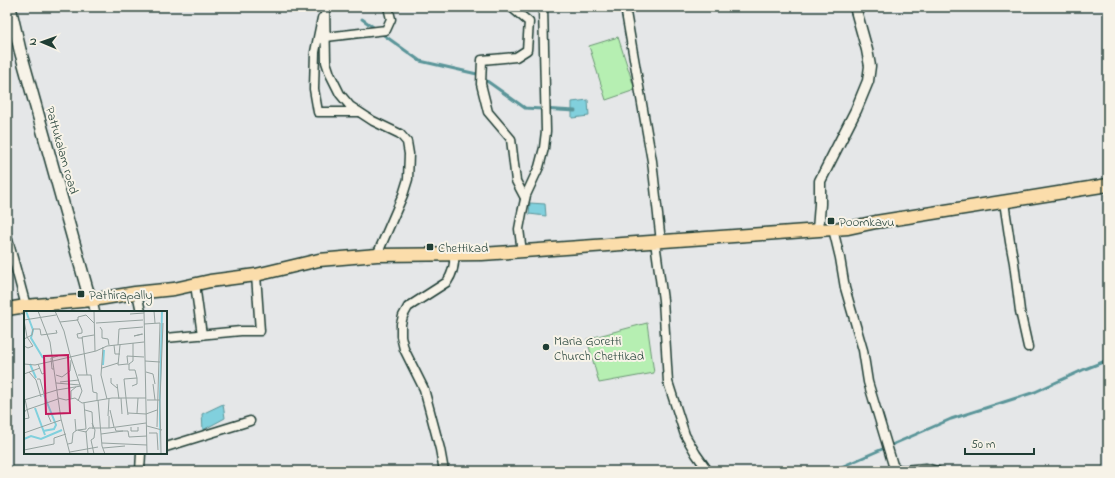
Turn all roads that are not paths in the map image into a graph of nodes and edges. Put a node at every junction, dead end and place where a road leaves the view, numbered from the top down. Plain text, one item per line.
1 (10, 7) edge
2 (325, 7) edge
3 (388, 7) edge
4 (511, 7) edge
5 (543, 7) edge
6 (625, 7) edge
7 (855, 7) edge
8 (326, 38) junction
9 (317, 41) junction
10 (358, 112) junction
11 (1108, 185) edge
12 (525, 198) junction
13 (1004, 202) junction
14 (833, 229) junction
15 (818, 230) junction
16 (7, 236) edge
17 (658, 242) junction
18 (522, 252) junction
19 (377, 255) junction
20 (454, 255) junction
21 (256, 274) junction
22 (195, 284) junction
23 (137, 293) junction
24 (93, 306) edge
25 (7, 309) edge
26 (28, 309) edge
27 (141, 311) edge
28 (202, 335) junction
29 (167, 338) edge
30 (1028, 347) dead end
31 (250, 422) dead end
32 (167, 447) edge
33 (142, 454) edge
34 (140, 471) edge
35 (444, 471) edge
36 (708, 471) edge
37 (937, 471) edge

1 - 24 main road, Pattukalam road
2 - 8 street
2 - 9 street
3 - 8 street
4 - 12 street
5 - 12 street
6 - 17 street
7 - 15 street
8 - 9 street
8 - 10 street
9 - 10 street
10 - 19 street
11 - 13 main road
12 - 18 street
13 - 14 main road
13 - 30 street
14 - 15 main road
14 - 37 street
15 - 17 main road
16 - 26 street
17 - 18 main road
17 - 36 street
18 - 20 main road
19 - 20 main road
19 - 21 main road
20 - 35 street
21 - 22 main road
21 - 28 street
22 - 23 main road
22 - 28 street
23 - 24 main road
23 - 27 street
24 - 26 main road
25 - 26 main road
28 - 29 street
31 - 32 street
33 - 34 street

